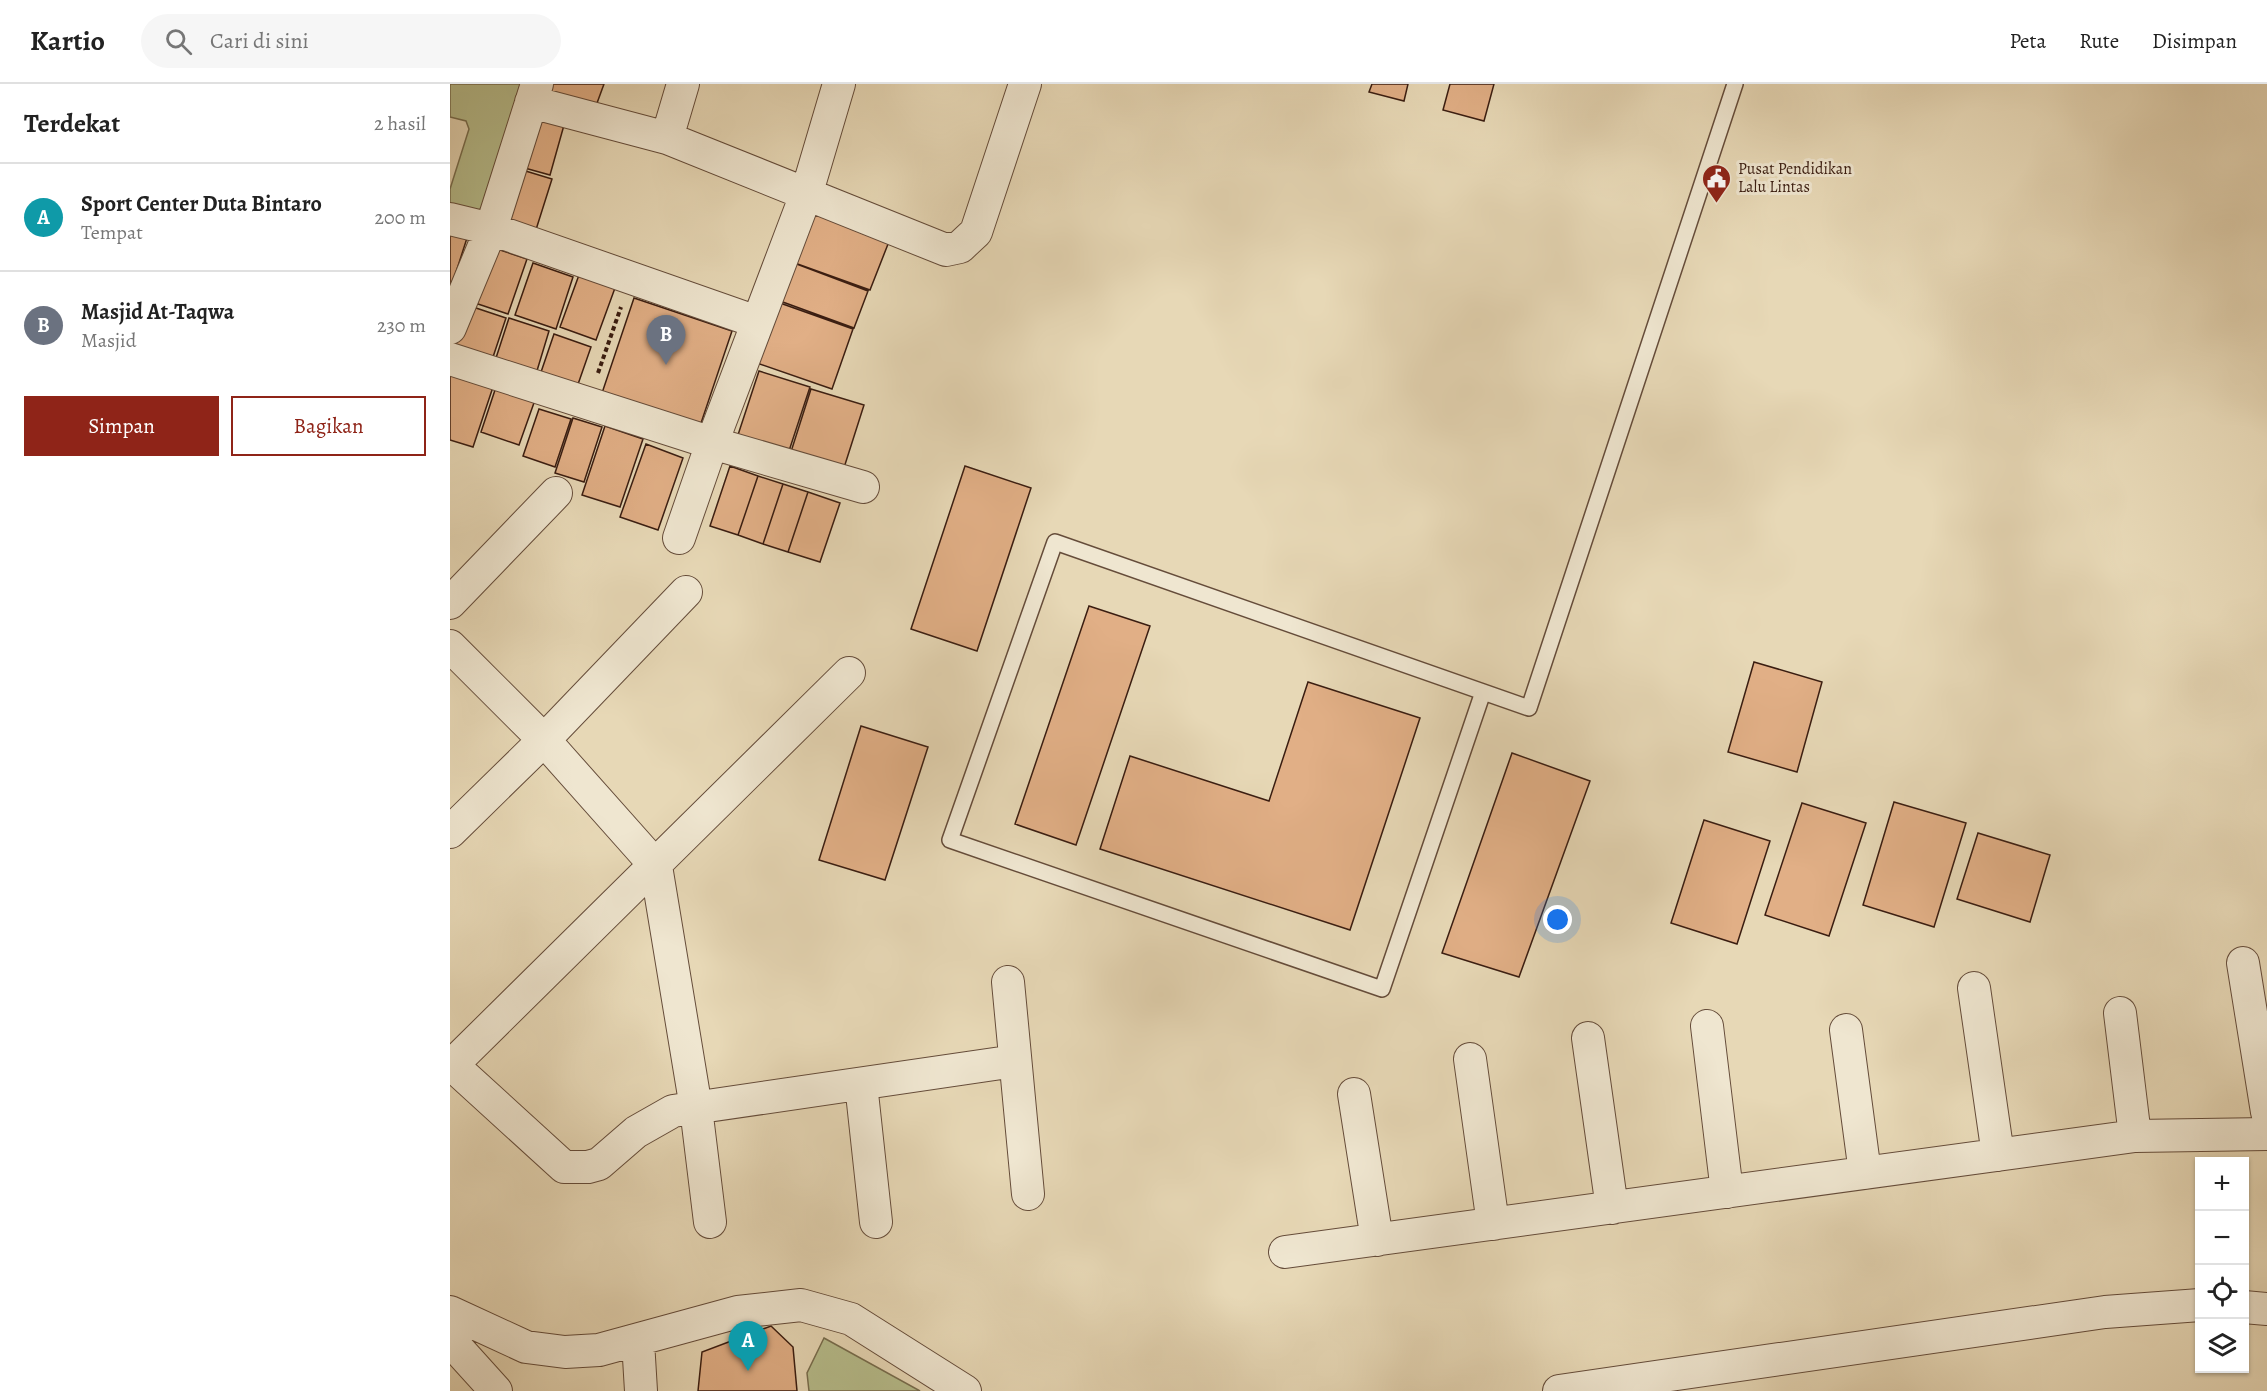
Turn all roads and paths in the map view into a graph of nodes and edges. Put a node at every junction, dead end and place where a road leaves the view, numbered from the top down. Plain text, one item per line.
1 (683, 84) edge
2 (839, 84) edge
3 (1025, 84) edge
4 (1735, 84) edge
5 (534, 93) edge
6 (667, 138) junction
7 (807, 192) junction
8 (450, 219) edge
9 (491, 229) junction
10 (632, 278) junction
11 (757, 322) junction
12 (450, 328) edge
13 (450, 359) edge
14 (587, 403) junction
15 (712, 443) junction
16 (863, 487) dead end
17 (556, 493) dead end
18 (679, 538) dead end
19 (686, 592) dead end
20 (450, 603) edge
21 (450, 646) edge
22 (849, 673) dead end
23 (1483, 692) junction
24 (544, 740) junction
25 (450, 832) edge
26 (656, 866) junction
27 (2243, 963) dead end
28 (1008, 982) dead end
29 (1974, 988) dead end
30 (2120, 1013) dead end
31 (2260, 1024) edge
32 (1707, 1026) dead end
33 (1846, 1030) dead end
34 (1588, 1038) dead end
35 (1470, 1059) dead end
36 (1015, 1061) junction
37 (451, 1065) edge
38 (861, 1084) junction
39 (1354, 1094) dead end
40 (696, 1108) junction
41 (2267, 1112) edge
42 (2267, 1134) edge
43 (2135, 1136) junction
44 (1998, 1155) junction
45 (1865, 1173) junction
46 (1727, 1192) junction
47 (1028, 1194) dead end
48 (1612, 1208) junction
49 (710, 1222) dead end
50 (876, 1222) dead end
51 (1493, 1224) junction
52 (1377, 1240) junction
53 (1285, 1252) dead end
54 (2195, 1305) edge
55 (2249, 1307) edge
56 (2267, 1309) edge
57 (450, 1312) edge
58 (450, 1340) edge
59 (638, 1341) junction
60 (496, 1391) edge
61 (641, 1391) edge
62 (965, 1391) edge
63 (1559, 1391) edge

1 - 6 street
2 - 7 street
3 - 7 street
4 - 23 lane
5 - 6 street
5 - 9 street
6 - 7 street
7 - 11 street
8 - 9 street
9 - 10 street
9 - 12 street
10 - 11 street
10 - 14 path
11 - 15 street
13 - 14 street
14 - 15 street
15 - 16 street
15 - 18 street
17 - 20 street
19 - 24 street
21 - 24 street
22 - 26 street
23 - 23 lane
24 - 25 street
24 - 26 street
26 - 37 street
26 - 40 street
27 - 31 street
28 - 36 street
29 - 44 street
30 - 43 street
31 - 41 street
32 - 46 street
33 - 45 street
34 - 48 street
35 - 51 street
36 - 38 street
36 - 47 street
37 - 40 street
38 - 40 street
38 - 50 street
39 - 52 street
40 - 49 street
42 - 43 street
43 - 44 street
44 - 45 street
45 - 46 street
46 - 48 street
48 - 51 street
51 - 52 street
52 - 53 street
54 - 63 street
55 - 56 street
57 - 59 street
58 - 60 street
59 - 61 street
59 - 62 street

